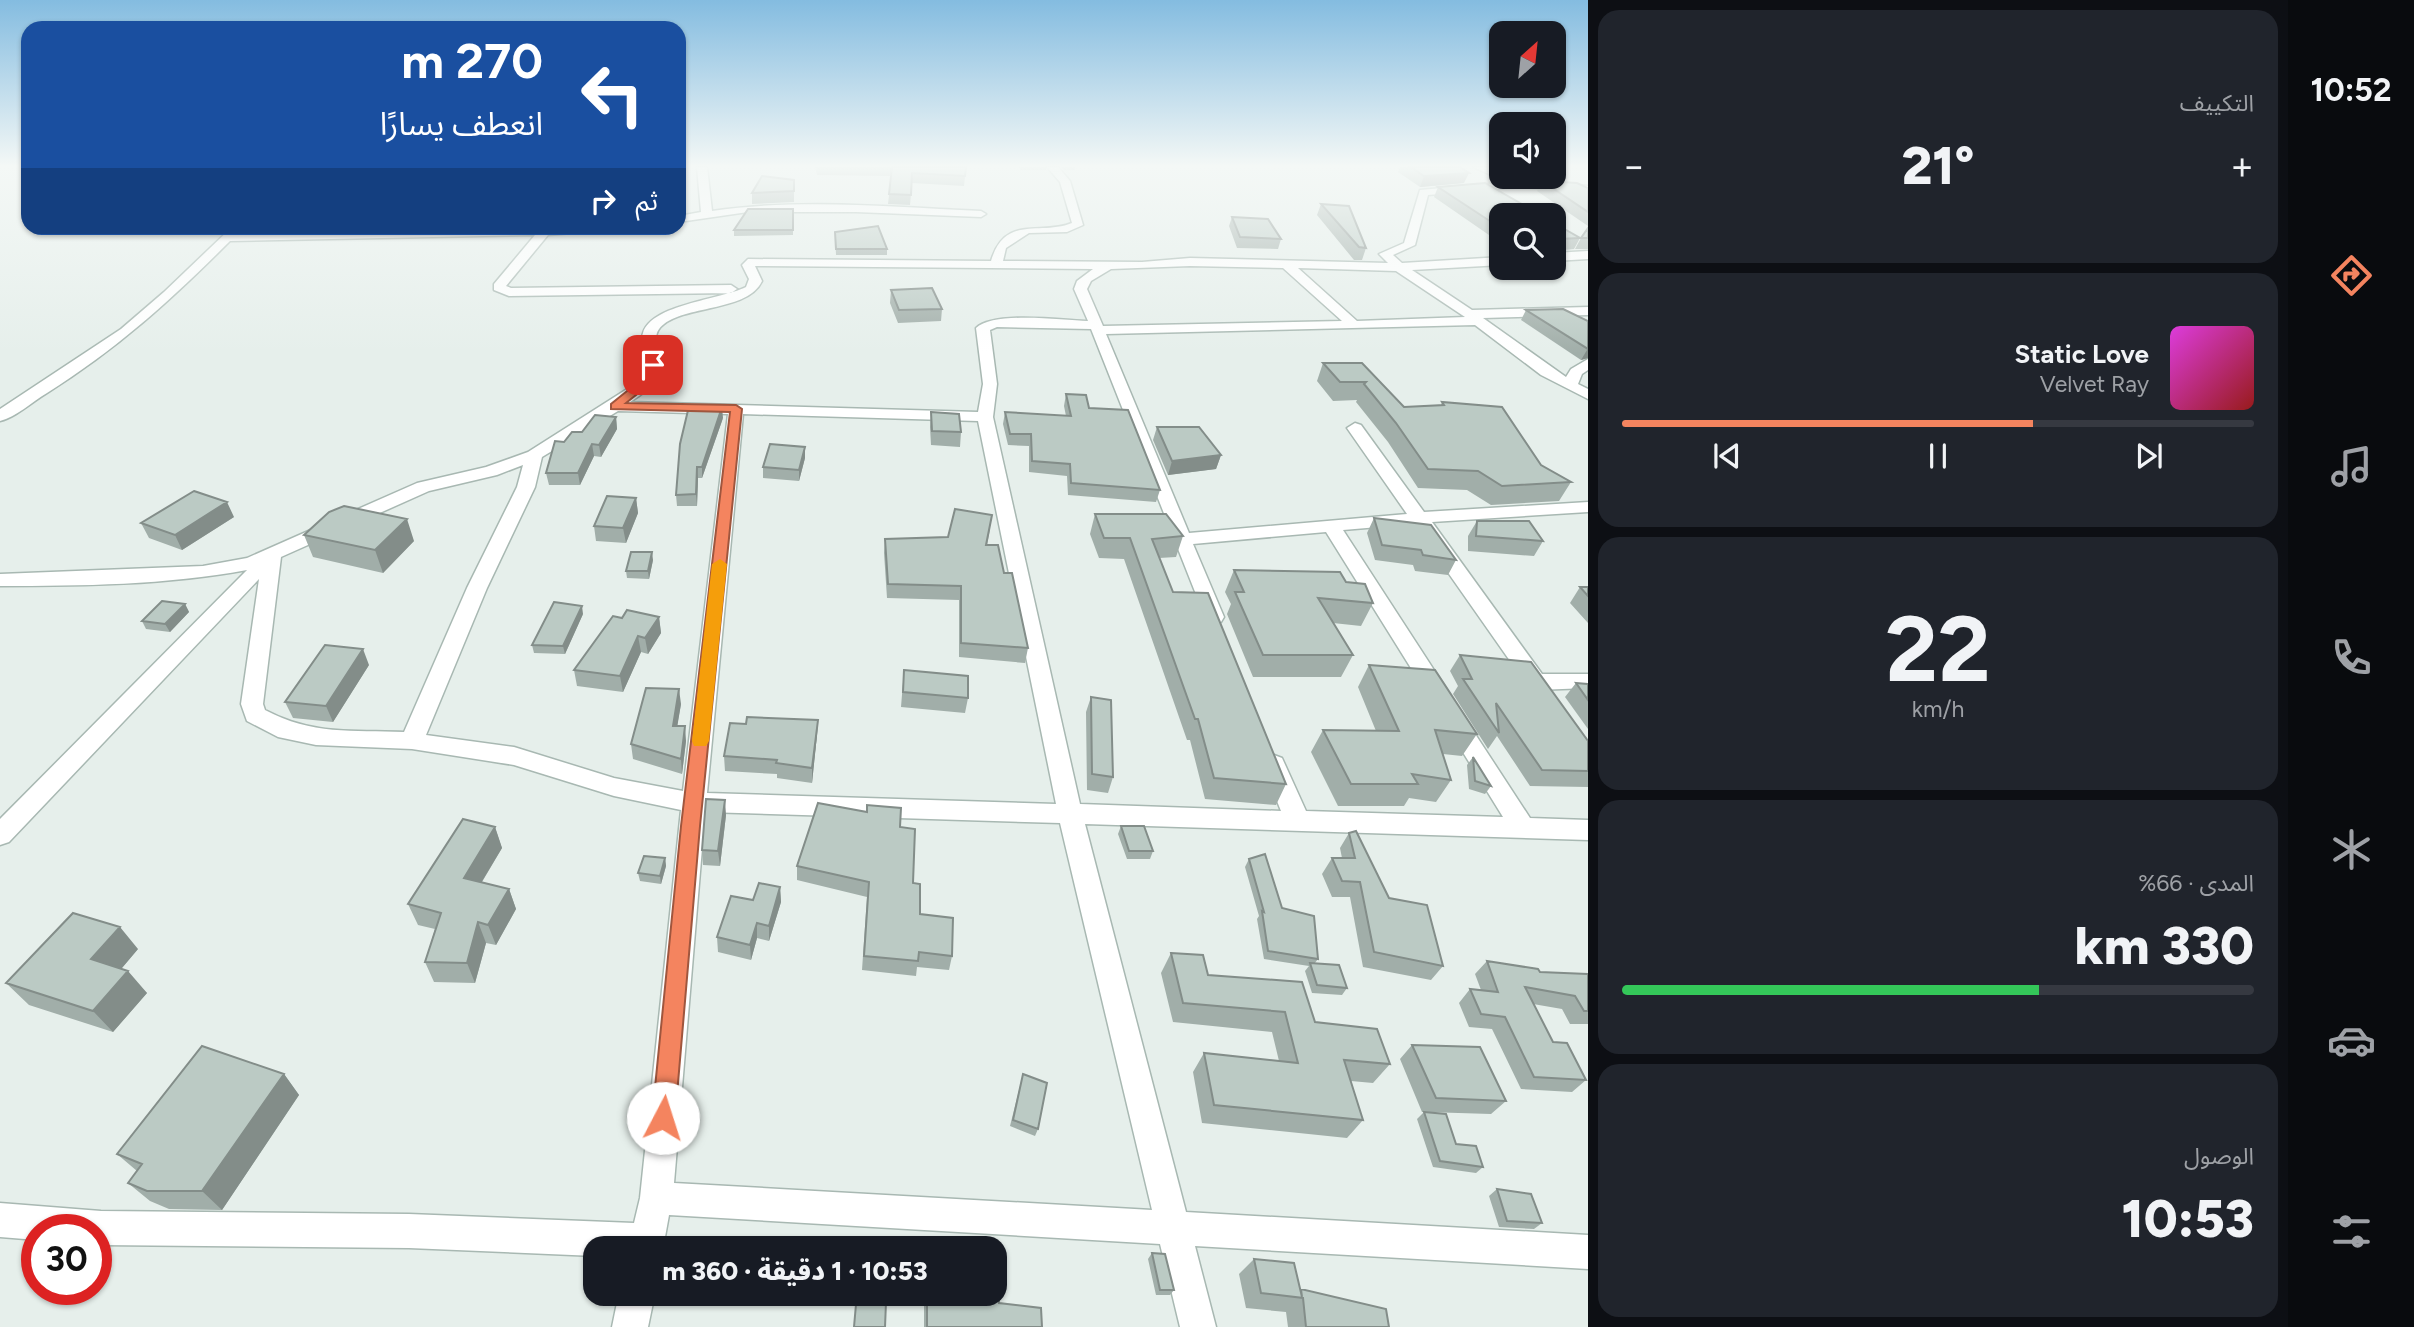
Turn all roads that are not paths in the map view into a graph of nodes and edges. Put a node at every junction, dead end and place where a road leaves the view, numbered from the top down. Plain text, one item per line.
1 (1067, 229) edge
2 (1414, 229) edge
3 (230, 235) edge
4 (417, 235) edge
5 (541, 235) edge
6 (227, 238) junction
7 (1588, 255) edge
8 (1566, 256) edge
9 (1489, 262) edge
10 (996, 263) junction
11 (1286, 264) junction
12 (1110, 265) junction
13 (1399, 267) junction
14 (751, 290) junction
15 (1588, 311) edge
16 (1561, 312) junction
17 (1475, 318) junction
18 (1579, 323) edge
19 (1353, 324) junction
20 (1096, 328) junction
21 (1588, 363) edge
22 (1570, 386) junction
23 (1588, 395) edge
24 (615, 406) junction
25 (736, 409) junction
26 (0, 415) edge
27 (985, 417) junction
28 (1356, 428) dead end
29 (534, 455) junction
30 (1588, 507) edge
31 (1419, 518) junction
32 (1331, 526) junction
33 (1182, 539) junction
34 (272, 555) junction
35 (0, 580) edge
36 (1219, 628) edge
37 (1536, 681) junction
38 (1588, 681) edge
39 (1550, 701) edge
40 (412, 741) junction
41 (1266, 744) edge
42 (694, 802) junction
43 (1070, 813) junction
44 (1297, 820) junction
45 (1523, 828) junction
46 (1588, 830) edge
47 (0, 835) edge
48 (656, 1198) junction
49 (0, 1220) edge
50 (1172, 1228) junction
51 (649, 1236) edge
52 (583, 1241) edge
53 (1586, 1256) edge
54 (634, 1306) edge
55 (630, 1327) edge
56 (1198, 1327) edge

1 - 10 street
2 - 13 street
3 - 6 street
4 - 6 street
5 - 14 street
6 - 26 street
7 - 8 street
9 - 13 street
10 - 12 street
10 - 14 street
11 - 12 street
11 - 13 street
11 - 19 street
12 - 20 street
13 - 17 street
14 - 24 street
15 - 16 street
16 - 17 street
16 - 18 street
17 - 19 street
17 - 22 street
19 - 20 street
20 - 27 street
20 - 33 street
21 - 22 street
22 - 23 street
24 - 25 street
24 - 29 street
25 - 27 street
25 - 42 street
27 - 43 street
28 - 31 street
29 - 34 street
29 - 40 street
30 - 31 street
31 - 32 street
31 - 37 street
32 - 33 street
32 - 45 street
33 - 36 street
34 - 35 street
34 - 40 street
34 - 47 street
37 - 38 street
37 - 39 street
40 - 42 street
41 - 44 street
42 - 43 street
42 - 48 street
43 - 44 street
43 - 50 street
44 - 45 street
45 - 46 street
48 - 50 street
48 - 51 street
49 - 52 street
50 - 53 street
50 - 56 street
54 - 55 street

